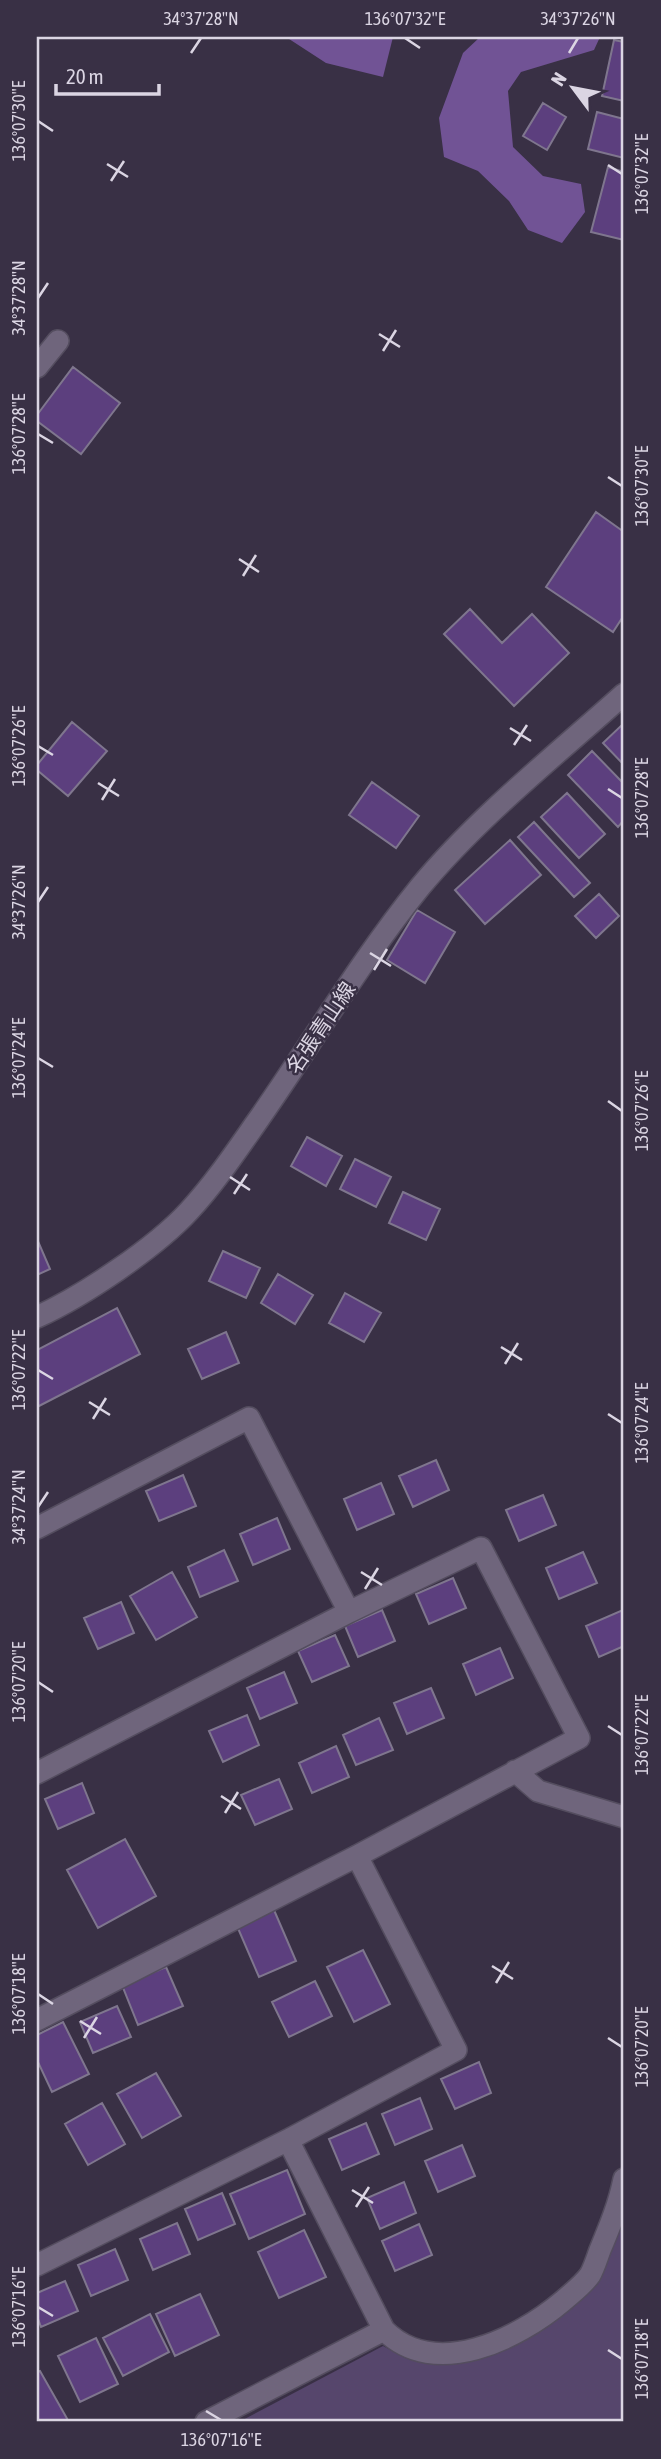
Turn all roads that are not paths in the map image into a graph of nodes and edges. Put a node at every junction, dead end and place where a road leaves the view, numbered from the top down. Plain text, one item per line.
1 (58, 341) dead end
2 (37, 367) edge
3 (624, 694) edge
4 (37, 1317) edge
5 (37, 1528) edge
6 (349, 1612) junction
7 (515, 1771) junction
8 (37, 1773) edge
9 (624, 1817) edge
10 (357, 1856) junction
11 (37, 2020) edge
12 (288, 2140) junction
13 (624, 2179) edge
14 (37, 2265) edge
15 (384, 2330) junction
16 (206, 2422) edge

1 - 2 street
3 - 4 street, 名張青山線
5 - 6 street
6 - 7 street
6 - 8 street
7 - 9 street
7 - 10 street
10 - 11 street
10 - 12 street
12 - 14 street
12 - 15 street
13 - 15 street
15 - 16 street

